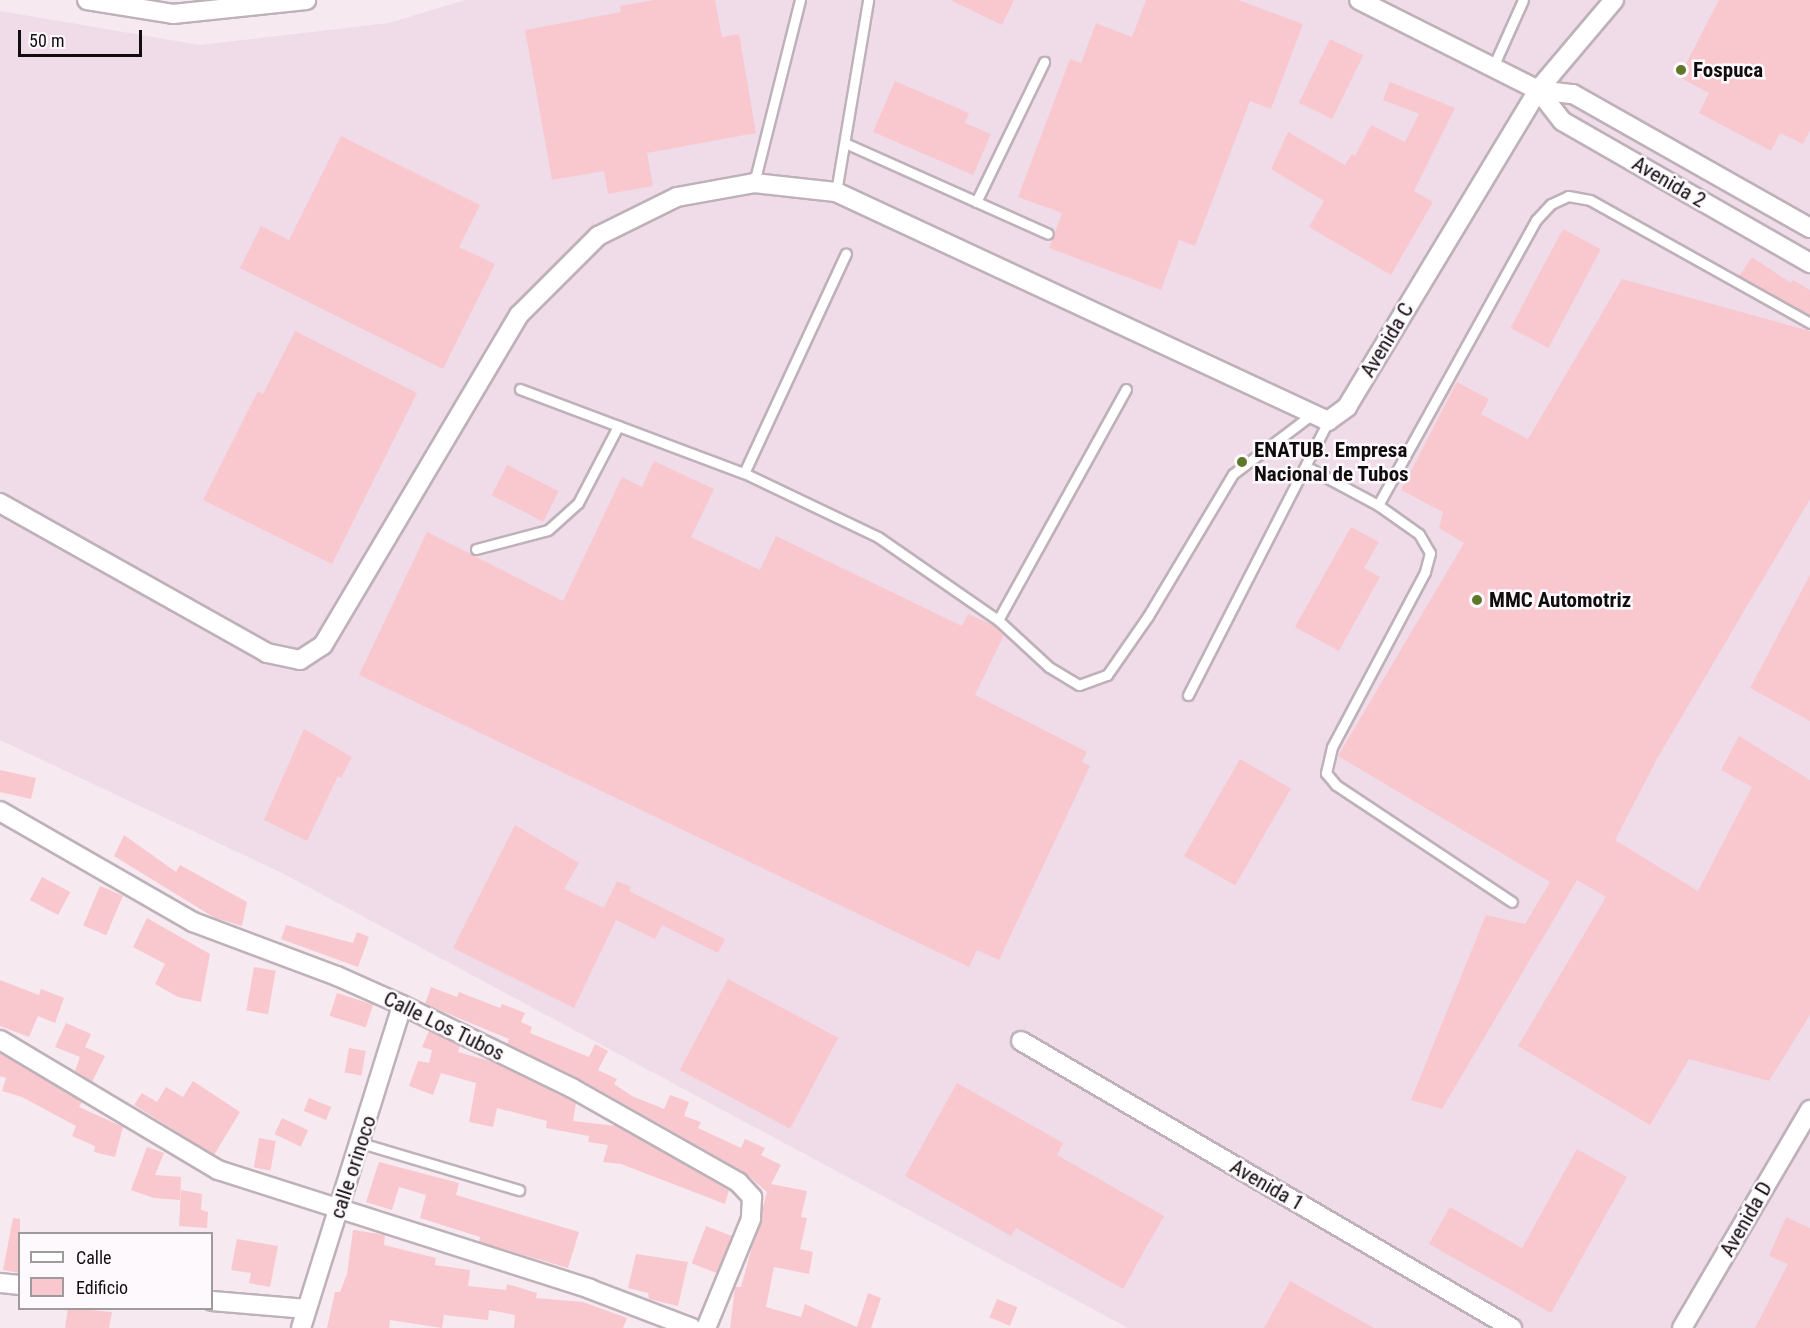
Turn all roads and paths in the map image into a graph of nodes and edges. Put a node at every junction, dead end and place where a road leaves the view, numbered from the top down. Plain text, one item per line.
1 (87, 0) edge
2 (306, 0) edge
3 (800, 0) edge
4 (868, 0) edge
5 (1359, 0) edge
6 (1523, 0) edge
7 (1614, 0) edge
8 (1044, 62) dead end
9 (1493, 68) junction
10 (1538, 90) junction
11 (845, 143) junction
12 (754, 183) junction
13 (836, 192) junction
14 (976, 202) junction
15 (1810, 228) edge
16 (1048, 234) dead end
17 (846, 253) dead end
18 (1810, 263) edge
19 (1810, 322) edge
20 (520, 389) dead end
21 (1126, 389) dead end
22 (1319, 418) junction
23 (618, 426) junction
24 (1307, 467) junction
25 (744, 473) junction
26 (0, 503) edge
27 (1378, 505) junction
28 (476, 549) dead end
29 (998, 620) junction
30 (1188, 695) dead end
31 (0, 811) edge
32 (1512, 902) dead end
33 (402, 1005) junction
34 (0, 1040) edge
35 (1021, 1041) dead end
36 (1810, 1110) edge
37 (361, 1143) junction
38 (519, 1190) dead end
39 (338, 1212) junction
40 (0, 1283) edge
41 (18, 1285) edge
42 (213, 1301) edge
43 (307, 1309) junction
44 (301, 1328) edge
45 (692, 1328) edge
46 (706, 1328) edge
47 (1512, 1328) edge
48 (1682, 1328) edge

1 - 2 street
3 - 12 lane
4 - 11 lane
5 - 9 street, Avenida 2
6 - 9 lane
7 - 10 street, Avenida C
8 - 14 lane
9 - 10 street, Avenida 2
10 - 15 street, Avenida 2
10 - 18 street, Avenida 2
10 - 22 street, Avenida C
11 - 13 lane
11 - 14 lane
12 - 13 street
12 - 26 street
13 - 22 street
14 - 16 lane
17 - 25 lane
19 - 27 lane
20 - 23 lane
21 - 29 lane
22 - 24 lane, Avenida C
22 - 29 lane
23 - 25 lane
23 - 28 lane
24 - 27 lane
24 - 30 lane, Avenida C
25 - 29 lane
27 - 32 lane
31 - 33 street, Calle Los Tubos
33 - 37 street, calle orinoco
33 - 46 street, Calle Los Tubos
34 - 39 street
35 - 47 street, Avenida 1
36 - 48 street, Avenida D
37 - 38 lane
37 - 39 street, calle orinoco
39 - 43 street, calle orinoco
39 - 45 street
40 - 41 street
42 - 43 street
43 - 44 street, calle orinoco

